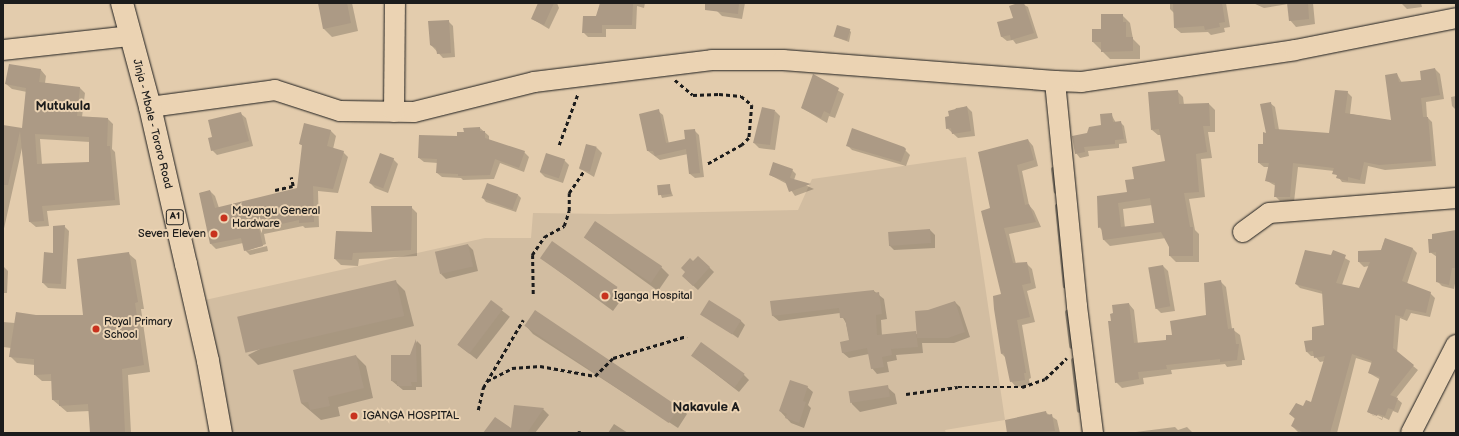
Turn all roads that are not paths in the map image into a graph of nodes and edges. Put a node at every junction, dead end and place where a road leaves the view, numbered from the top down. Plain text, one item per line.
1 (122, 3) edge
2 (396, 3) edge
3 (1456, 18) edge
4 (130, 36) junction
5 (3, 50) edge
6 (1055, 81) junction
7 (150, 107) junction
8 (394, 112) junction
9 (1456, 198) edge
10 (1243, 232) dead end
11 (1456, 345) edge
12 (1448, 383) edge
13 (220, 433) edge
14 (1093, 433) edge
15 (1411, 433) edge

1 - 4 main road, Jinja - Mbale - Tororo Road / A1
2 - 8 street
3 - 6 street
4 - 5 street
4 - 7 main road, Jinja - Mbale - Tororo Road / A1
6 - 8 street
6 - 14 street
7 - 8 street
7 - 13 main road, Jinja - Mbale - Tororo Road / A1
9 - 10 street
11 - 12 street
12 - 15 street

